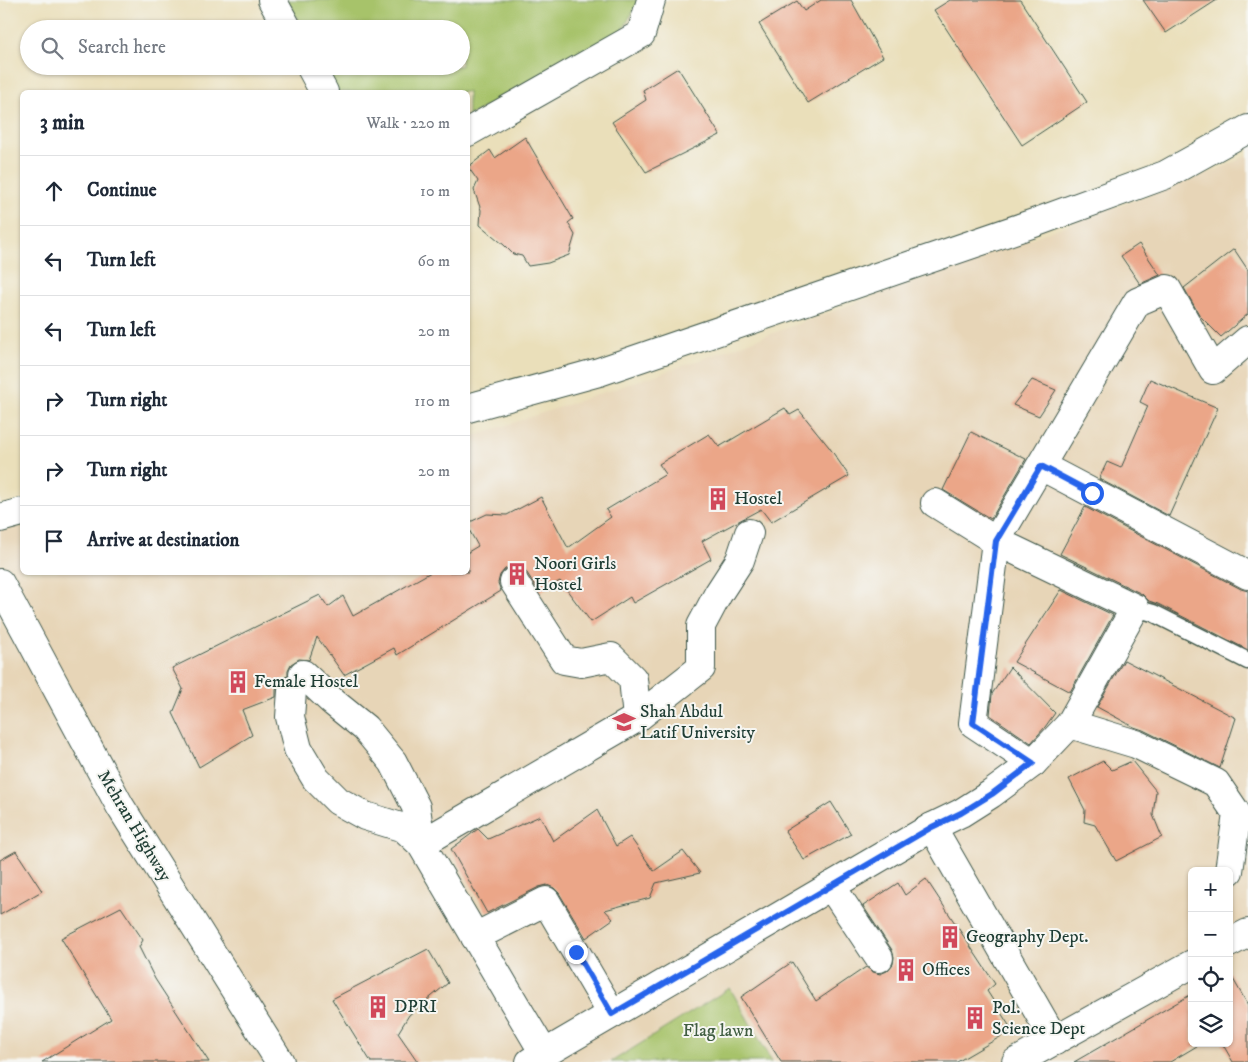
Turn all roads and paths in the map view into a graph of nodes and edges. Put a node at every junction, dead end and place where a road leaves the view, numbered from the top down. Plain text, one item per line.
1 (272, 0) edge
2 (651, 0) edge
3 (283, 20) edge
4 (315, 75) edge
5 (323, 90) edge
6 (1248, 129) edge
7 (470, 131) edge
8 (1248, 340) edge
9 (470, 400) edge
10 (1041, 466) junction
11 (935, 503) dead end
12 (20, 513) edge
13 (0, 518) edge
14 (749, 533) dead end
15 (996, 541) junction
16 (1248, 575) edge
17 (0, 582) edge
18 (514, 582) dead end
19 (1136, 608) junction
20 (1248, 661) edge
21 (637, 718) junction
22 (1070, 724) junction
23 (1033, 763) junction
24 (932, 827) junction
25 (421, 844) junction
26 (1230, 867) edge
27 (832, 886) junction
28 (1248, 933) edge
29 (475, 937) junction
30 (1233, 941) edge
31 (879, 958) dead end
32 (1188, 966) edge
33 (612, 1014) junction
34 (1055, 1042) junction
35 (537, 1058) edge
36 (280, 1062) edge
37 (1016, 1062) edge

1 - 3 street
2 - 7 street
4 - 5 street
6 - 9 street
8 - 10 street
10 - 15 street
10 - 16 street
11 - 15 street
12 - 13 street
14 - 21 street
15 - 19 street
15 - 23 street
17 - 36 street, Mehran Highway
18 - 21 street
19 - 20 lane
19 - 22 street
21 - 25 street
22 - 23 street
22 - 26 street
23 - 24 street
24 - 27 street
24 - 34 street
25 - 25 street
25 - 29 street
27 - 31 street
27 - 33 street
28 - 30 street
29 - 33 street
29 - 35 street
32 - 34 street
33 - 35 street
34 - 37 street

